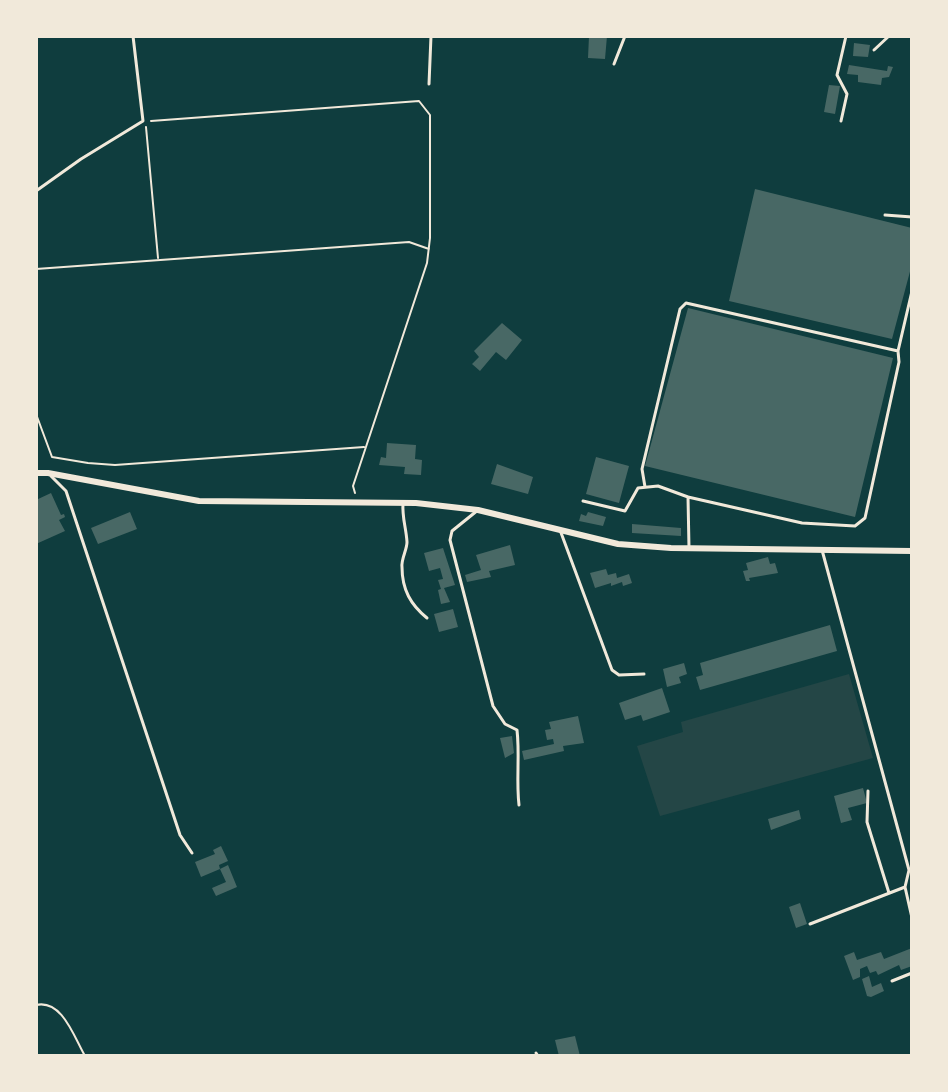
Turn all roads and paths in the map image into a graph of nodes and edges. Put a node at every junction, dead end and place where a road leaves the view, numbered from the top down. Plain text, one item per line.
1 (133, 36) edge
2 (431, 36) edge
3 (625, 36) edge
4 (846, 36) edge
5 (889, 36) edge
6 (874, 50) dead end
7 (614, 64) dead end
8 (429, 84) dead end
9 (143, 121) junction
10 (841, 121) dead end
11 (36, 191) edge
12 (885, 215) dead end
13 (912, 217) edge
14 (429, 249) junction
15 (158, 258) junction
16 (36, 269) edge
17 (912, 291) edge
18 (898, 351) junction
19 (36, 414) edge
20 (366, 447) junction
21 (36, 473) edge
22 (48, 473) junction
23 (645, 487) junction
24 (688, 497) junction
25 (583, 501) dead end
26 (358, 502) junction
27 (403, 503) junction
28 (478, 510) junction
29 (560, 530) junction
30 (689, 548) junction
31 (822, 550) junction
32 (912, 551) edge
33 (427, 618) dead end
34 (644, 674) dead end
35 (868, 791) dead end
36 (519, 805) dead end
37 (192, 853) dead end
38 (905, 887) junction
39 (889, 893) junction
40 (912, 918) edge
41 (810, 924) dead end
42 (912, 973) edge
43 (892, 981) dead end
44 (36, 1005) edge
45 (85, 1056) edge

1 - 9 lane
2 - 8 lane
3 - 7 lane
4 - 10 lane
5 - 6 lane
9 - 11 lane
9 - 14 path
9 - 15 path
12 - 13 lane
14 - 15 path
14 - 20 path
15 - 16 path
17 - 18 lane
18 - 23 lane
18 - 24 lane
19 - 20 path
20 - 26 path
21 - 22 street
22 - 26 street
22 - 37 lane
23 - 24 lane
23 - 25 lane
24 - 30 lane
26 - 27 street
27 - 28 street
27 - 33 lane
28 - 29 street
28 - 36 lane
29 - 30 street
29 - 34 lane
30 - 31 street
31 - 32 street
31 - 38 lane
35 - 39 lane
38 - 39 lane
38 - 40 lane
39 - 41 lane
42 - 43 lane
44 - 45 path

